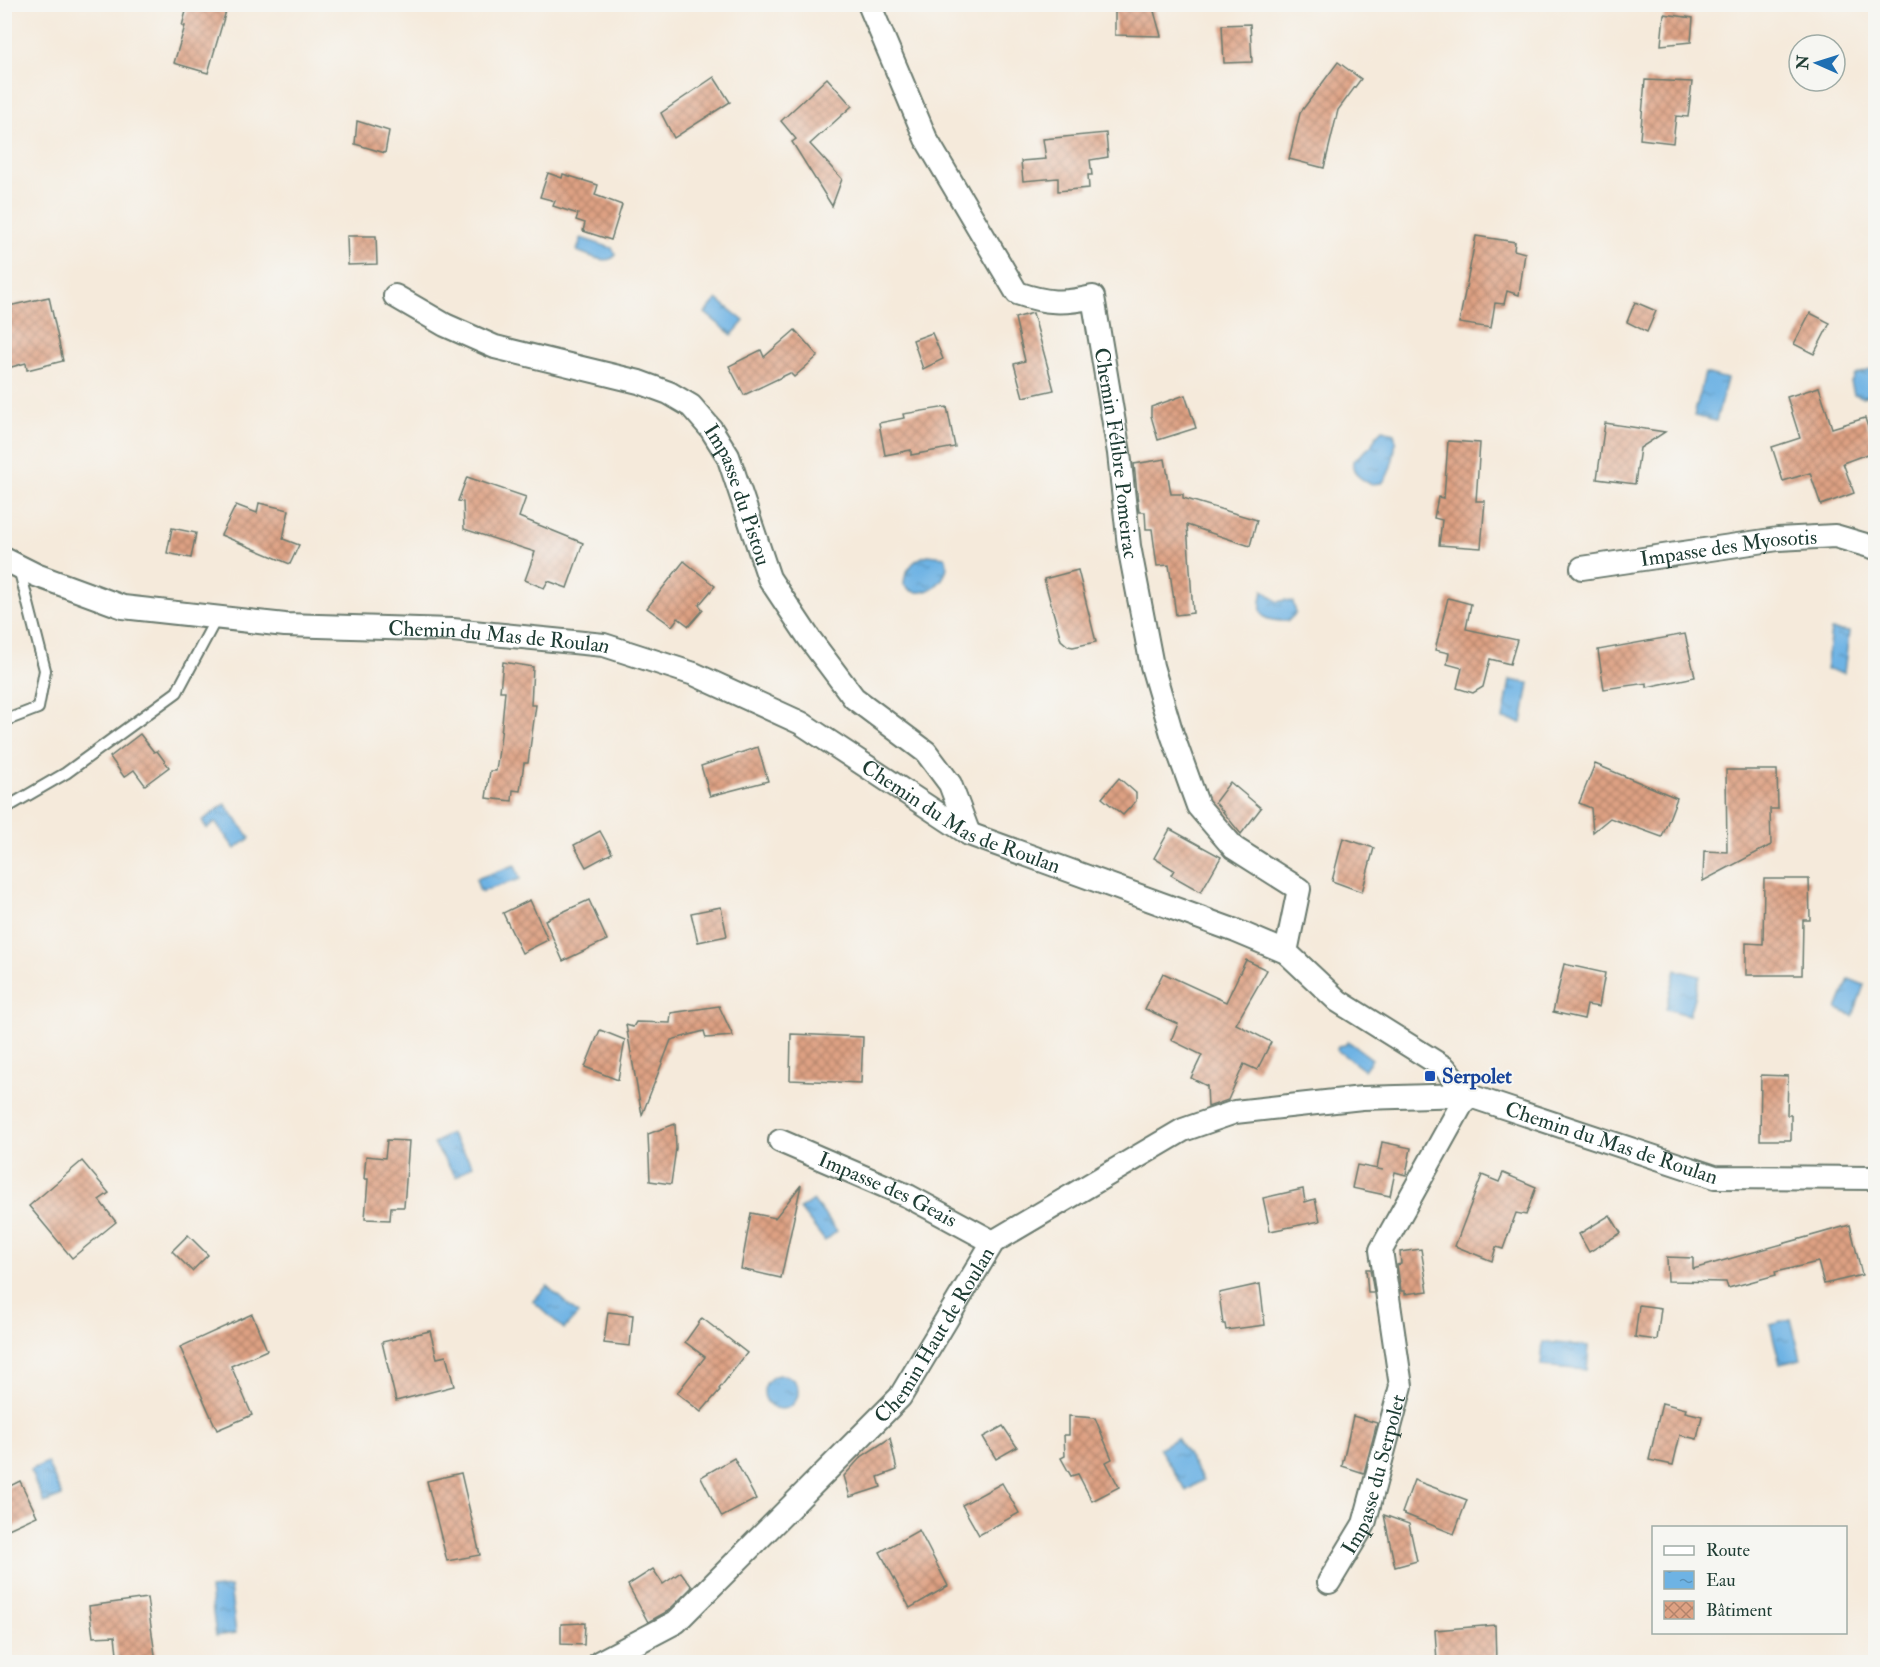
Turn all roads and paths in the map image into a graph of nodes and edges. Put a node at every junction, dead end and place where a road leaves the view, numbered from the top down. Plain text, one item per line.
1 (870, 4) edge
2 (395, 296) dead end
3 (1875, 548) edge
4 (11, 563) edge
5 (1582, 568) dead end
6 (217, 617) junction
7 (4, 721) edge
8 (4, 809) edge
9 (969, 834) junction
10 (1286, 952) junction
11 (1467, 1095) junction
12 (780, 1141) dead end
13 (1875, 1178) edge
14 (993, 1242) junction
15 (1329, 1582) dead end
16 (600, 1662) edge

1 - 10 street, Chemin Félibre Pomeirac
2 - 9 street, Impasse du Pistou
3 - 5 street, Impasse des Myosotis
4 - 6 street, Chemin du Mas de Roulan
4 - 7 lane
6 - 8 lane
6 - 9 street, Chemin du Mas de Roulan
9 - 10 street, Chemin du Mas de Roulan
10 - 11 street, Chemin du Mas de Roulan
11 - 13 street, Chemin du Mas de Roulan
11 - 14 street, Chemin Haut de Roulan
11 - 15 street, Impasse du Serpolet
12 - 14 street, Impasse des Geais
14 - 16 street, Chemin Haut de Roulan

